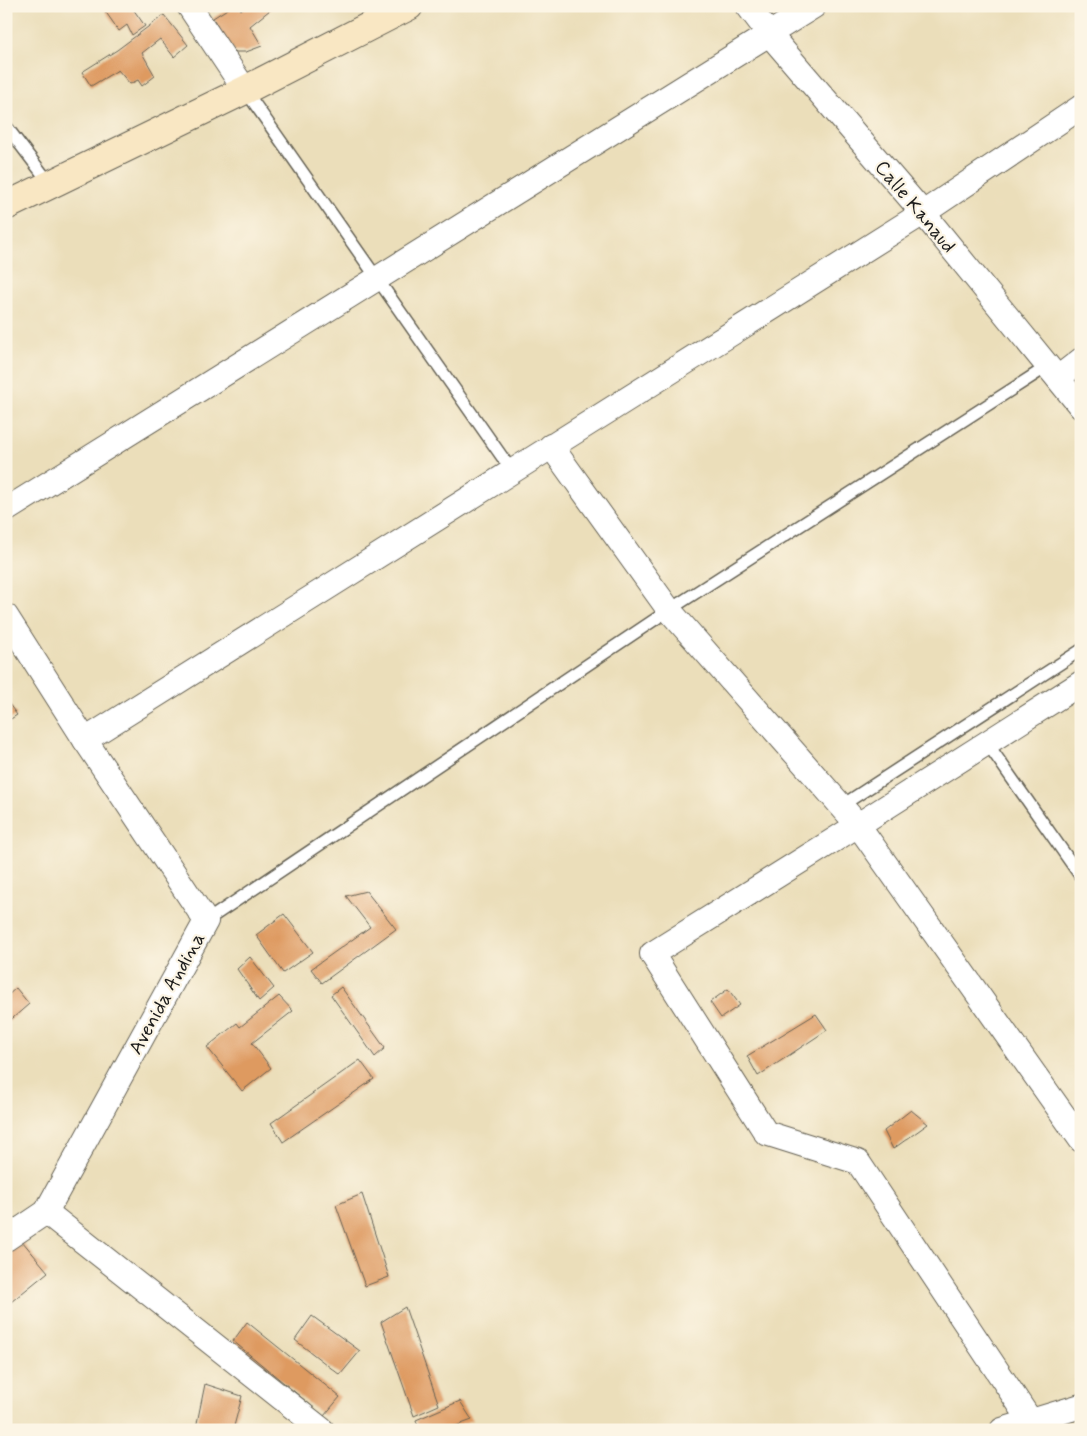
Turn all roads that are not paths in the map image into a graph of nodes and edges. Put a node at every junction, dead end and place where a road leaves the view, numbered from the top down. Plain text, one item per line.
1 (189, 6) edge
2 (409, 6) edge
3 (748, 6) edge
4 (814, 6) edge
5 (770, 35) junction
6 (245, 90) junction
7 (1081, 107) edge
8 (6, 126) edge
9 (51, 185) junction
10 (6, 206) edge
11 (923, 212) junction
12 (377, 279) junction
13 (1081, 360) edge
14 (1053, 372) junction
15 (1081, 407) edge
16 (552, 446) junction
17 (512, 471) junction
18 (6, 510) edge
19 (669, 610) junction
20 (6, 616) edge
21 (1081, 650) edge
22 (1081, 683) edge
23 (85, 740) junction
24 (987, 743) junction
25 (841, 806) junction
26 (858, 825) junction
27 (1081, 877) edge
28 (206, 921) junction
29 (1081, 1140) edge
30 (46, 1212) junction
31 (6, 1238) edge
32 (1081, 1406) edge
33 (1030, 1420) junction
34 (322, 1430) edge
35 (1002, 1430) edge

1 - 6 street
2 - 6 street
3 - 5 street, Calle Kanaud
4 - 5 street
5 - 11 street, Calle Kanaud
5 - 12 street
6 - 9 street
6 - 12 lane
7 - 11 street
8 - 9 lane
9 - 10 street
11 - 14 street, Calle Kanaud
11 - 16 street
12 - 17 lane
12 - 18 street
13 - 14 street
14 - 15 street, Calle Kanaud
14 - 19 lane
16 - 17 street
16 - 19 street
17 - 23 street
19 - 25 street
19 - 28 lane
20 - 23 street, Avenida Andina
21 - 25 lane
22 - 24 street
23 - 28 street, Avenida Andina
24 - 26 street
24 - 27 lane
25 - 26 street
26 - 29 street
26 - 33 street
28 - 30 street, Avenida Andina
30 - 31 street, Avenida Andina
30 - 34 street
32 - 33 street
33 - 35 street

